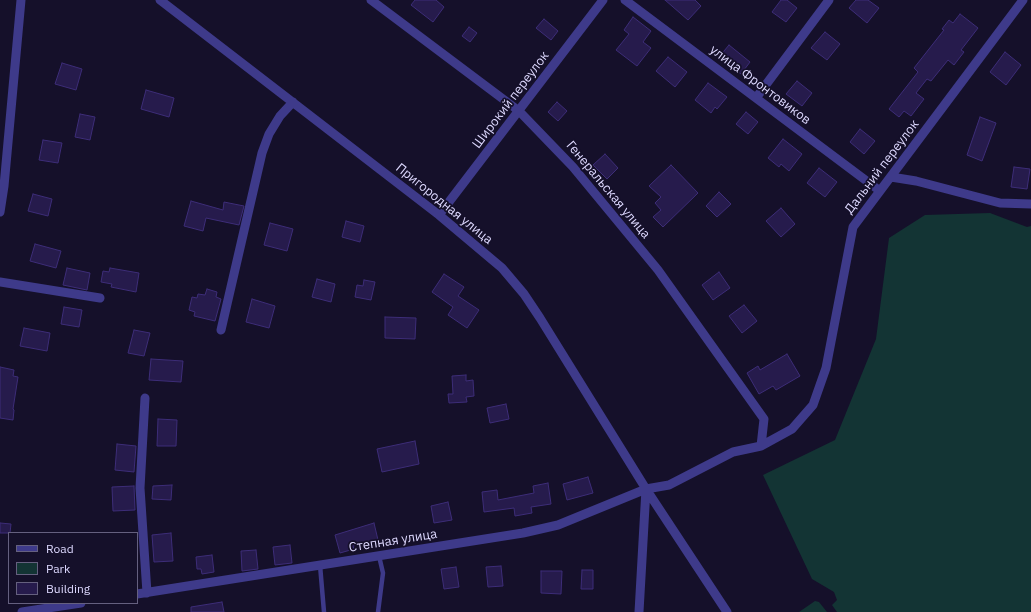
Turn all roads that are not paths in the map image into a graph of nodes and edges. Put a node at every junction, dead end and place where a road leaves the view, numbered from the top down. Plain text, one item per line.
1 (21, 0) edge
2 (160, 0) edge
3 (370, 0) edge
4 (603, 0) edge
5 (625, 0) edge
6 (830, 0) edge
7 (1022, 0) edge
8 (756, 98) junction
9 (293, 102) junction
10 (519, 112) junction
11 (891, 177) junction
12 (2, 186) edge
13 (880, 192) junction
14 (1031, 204) edge
15 (0, 212) edge
16 (439, 215) junction
17 (0, 282) edge
18 (100, 298) dead end
19 (221, 330) dead end
20 (145, 398) dead end
21 (761, 446) junction
22 (646, 489) junction
23 (379, 556) junction
24 (320, 565) junction
25 (147, 592) junction
26 (138, 594) edge
27 (74, 604) edge
28 (22, 612) edge
29 (324, 612) edge
30 (378, 612) edge
31 (639, 612) edge
32 (727, 612) edge

1 - 12 street
2 - 9 street, Пригородная улица
3 - 10 street, Генеральская улица
4 - 10 street, Широкий переулок
5 - 8 street, улица Фронтовиков
6 - 8 street
7 - 11 street, Дальний переулок
8 - 13 street, улица Фронтовиков
9 - 16 street, Пригородная улица
9 - 19 street
10 - 16 street, Широкий переулок
10 - 21 street, Генеральская улица
11 - 13 street, Дальний переулок
11 - 14 street
12 - 15 street
13 - 21 street, Дальний переулок
16 - 22 street, Пригородная улица
17 - 18 street
20 - 25 street
21 - 22 street, Дальний переулок
22 - 23 street, Степная улица
22 - 31 street
22 - 32 street, Пригородная улица
23 - 24 street, Степная улица
23 - 30 lane
24 - 25 street, Степная улица
24 - 29 lane
25 - 26 street, Степная улица
27 - 28 street

